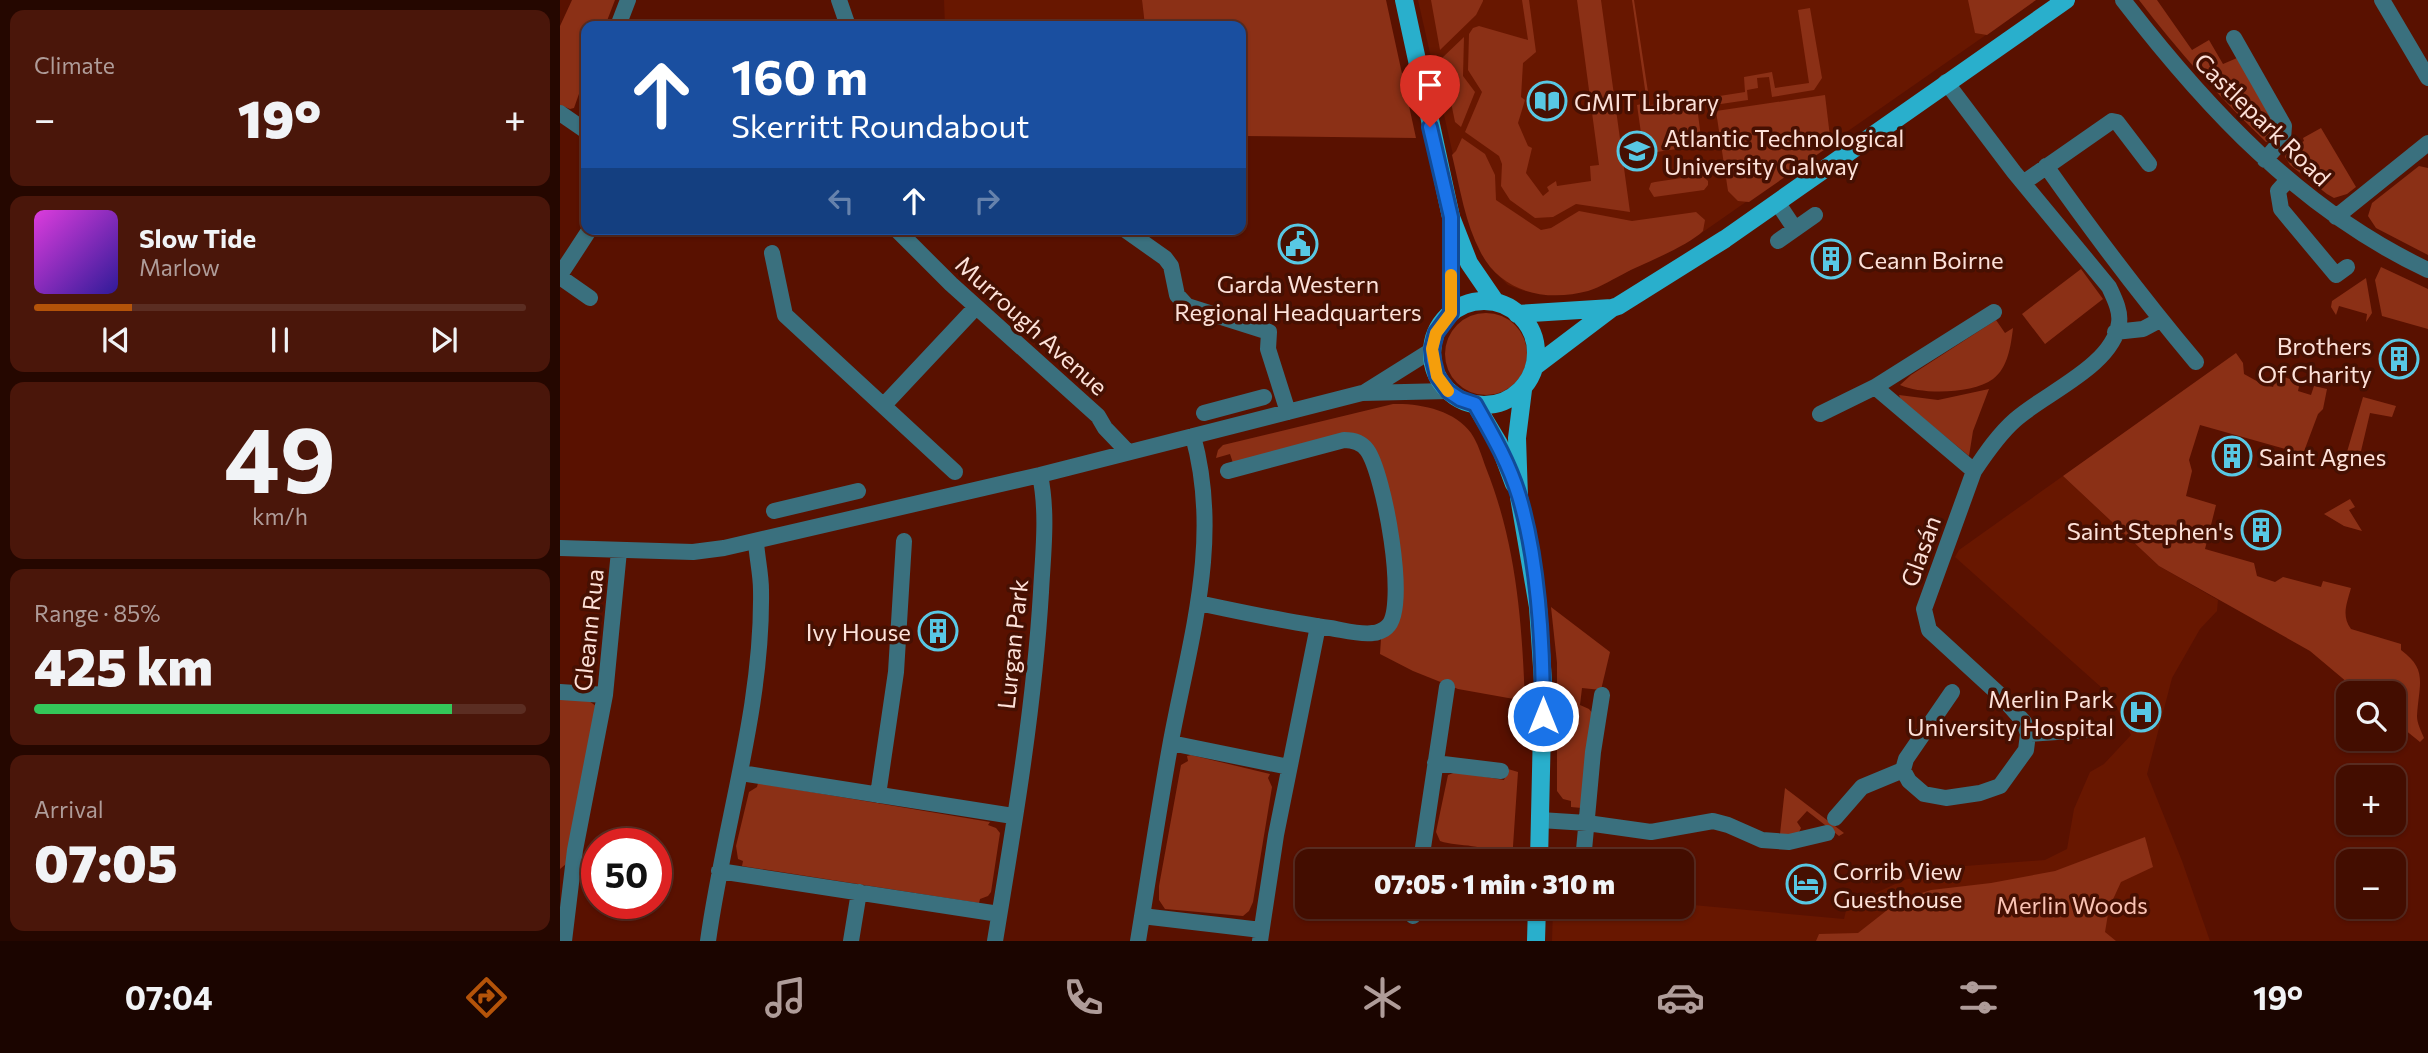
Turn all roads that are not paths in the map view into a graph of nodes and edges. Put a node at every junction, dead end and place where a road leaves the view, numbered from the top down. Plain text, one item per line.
1 (628, 0) edge
2 (839, 0) edge
3 (1404, 0) edge
4 (2066, 0) edge
5 (2123, 0) edge
6 (2382, 0) edge
7 (620, 21) edge
8 (846, 21) edge
9 (2234, 38) dead end
10 (2428, 78) edge
11 (1946, 82) junction
12 (560, 113) edge
13 (581, 123) edge
14 (2428, 143) edge
15 (2265, 160) junction
16 (2149, 164) dead end
17 (2046, 166) junction
18 (2288, 180) junction
19 (2023, 183) junction
20 (1777, 202) junction
21 (2080, 214) junction
22 (1815, 215) dead end
23 (1451, 217) junction
24 (2336, 217) junction
25 (2058, 226) junction
26 (1795, 229) junction
27 (586, 235) edge
28 (902, 235) edge
29 (1132, 235) edge
30 (1778, 241) dead end
31 (772, 253) dead end
32 (2347, 267) dead end
33 (2428, 270) edge
34 (560, 276) edge
35 (590, 298) dead end
36 (1495, 301) junction
37 (976, 307) junction
38 (1612, 308) junction
39 (1994, 312) dead end
40 (1451, 313) junction
41 (1517, 314) junction
42 (2160, 320) junction
43 (2115, 332) junction
44 (1432, 349) junction
45 (2196, 362) dead end
46 (1534, 367) junction
47 (1875, 387) junction
48 (1523, 390) junction
49 (1448, 391) junction
50 (1363, 393) junction
51 (1264, 397) dead end
52 (1475, 404) junction
53 (884, 405) junction
54 (1224, 408) junction
55 (1288, 412) junction
56 (1204, 413) dead end
57 (1820, 414) dead end
58 (1229, 427) junction
59 (1105, 428) junction
60 (1193, 436) junction
61 (1128, 452) junction
62 (1108, 457) junction
63 (1228, 471) dead end
64 (1975, 471) junction
65 (955, 472) dead end
66 (1040, 475) junction
67 (858, 491) dead end
68 (1519, 497) junction
69 (832, 498) junction
70 (774, 511) dead end
71 (837, 522) junction
72 (904, 541) dead end
73 (756, 542) junction
74 (560, 548) edge
75 (620, 551) junction
76 (1198, 603) junction
77 (1318, 626) junction
78 (1447, 687) dead end
79 (560, 692) edge
80 (1952, 692) dead end
81 (605, 695) junction
82 (1602, 695) dead end
83 (2101, 729) dead end
84 (2028, 734) junction
85 (1171, 743) junction
86 (1435, 762) junction
87 (1289, 767) junction
88 (1903, 770) junction
89 (1501, 771) dead end
90 (741, 773) junction
91 (878, 795) junction
92 (1013, 816) junction
93 (1835, 818) dead end
94 (1540, 820) junction
95 (1587, 823) junction
96 (1827, 833) dead end
97 (1539, 842) junction
98 (1422, 849) edge
99 (1537, 849) edge
100 (1539, 849) edge
101 (1584, 849) edge
102 (719, 871) junction
103 (566, 878) edge
104 (859, 892) junction
105 (999, 914) junction
106 (1142, 916) junction
107 (1537, 919) edge
108 (1260, 935) edge
109 (564, 941) edge
110 (708, 941) edge
111 (851, 941) edge
112 (995, 941) edge
113 (1139, 941) edge
114 (1536, 941) edge

1 - 7 street
2 - 8 street
3 - 23 main road
4 - 11 main road
5 - 15 street, Castlepark Road
6 - 10 street
9 - 15 street
11 - 19 street
11 - 20 main road
12 - 13 street
14 - 24 street
15 - 18 street, Castlepark Road
16 - 17 street
17 - 19 street
17 - 21 street
18 - 24 street, Castlepark Road
18 - 32 street
19 - 25 street
20 - 26 street
20 - 38 main road
21 - 25 street
21 - 42 street
22 - 26 street
23 - 36 main road
23 - 40 main road
24 - 33 street, Castlepark Road
25 - 43 street
26 - 30 street
27 - 34 street
28 - 37 street, Murrough Avenue
29 - 55 street
31 - 53 street
34 - 35 street
36 - 40 main road
36 - 41 main road
37 - 53 street
37 - 59 street, Murrough Avenue
38 - 41 main road
38 - 46 main road
39 - 47 street
40 - 44 main road
41 - 46 main road
42 - 43 street
42 - 45 street
43 - 64 street, Glasán
44 - 49 main road
44 - 50 street
46 - 48 main road
47 - 57 street
47 - 64 street
48 - 52 main road
48 - 68 main road
49 - 50 street
49 - 52 main road
50 - 55 street
51 - 54 street
52 - 68 main road
53 - 65 street
54 - 56 street
54 - 58 street
55 - 58 street
58 - 60 street
59 - 61 street, Murrough Avenue
59 - 62 street, Murrough Avenue
60 - 61 street
60 - 76 street
61 - 62 street
62 - 66 street
63 - 77 street
64 - 84 street, Glasán
66 - 71 street
66 - 92 street, Lurgan Park
67 - 69 street
68 - 94 main road
69 - 70 street
69 - 71 street
71 - 73 street
72 - 91 street
73 - 75 street, Gleann Rua
73 - 90 street
74 - 75 street, Gleann Rua
75 - 81 street, Gleann Rua
76 - 77 street
76 - 85 street
77 - 87 street
78 - 86 street
79 - 81 street
80 - 88 street
81 - 103 street, Gleann Rua
82 - 95 street
83 - 84 street
84 - 88 street
85 - 87 street
85 - 106 street
86 - 89 street
86 - 98 street
87 - 108 street
88 - 93 street
90 - 91 street
90 - 102 street
91 - 92 street
92 - 105 street, Lurgan Park
94 - 95 street
94 - 97 main road
95 - 96 street
95 - 101 street
97 - 99 street
97 - 100 main road
102 - 104 street
102 - 110 street
103 - 109 street, Gleann Rua
104 - 105 street
104 - 111 street
105 - 112 street, Lurgan Park
106 - 108 street
106 - 113 street
107 - 114 main road

